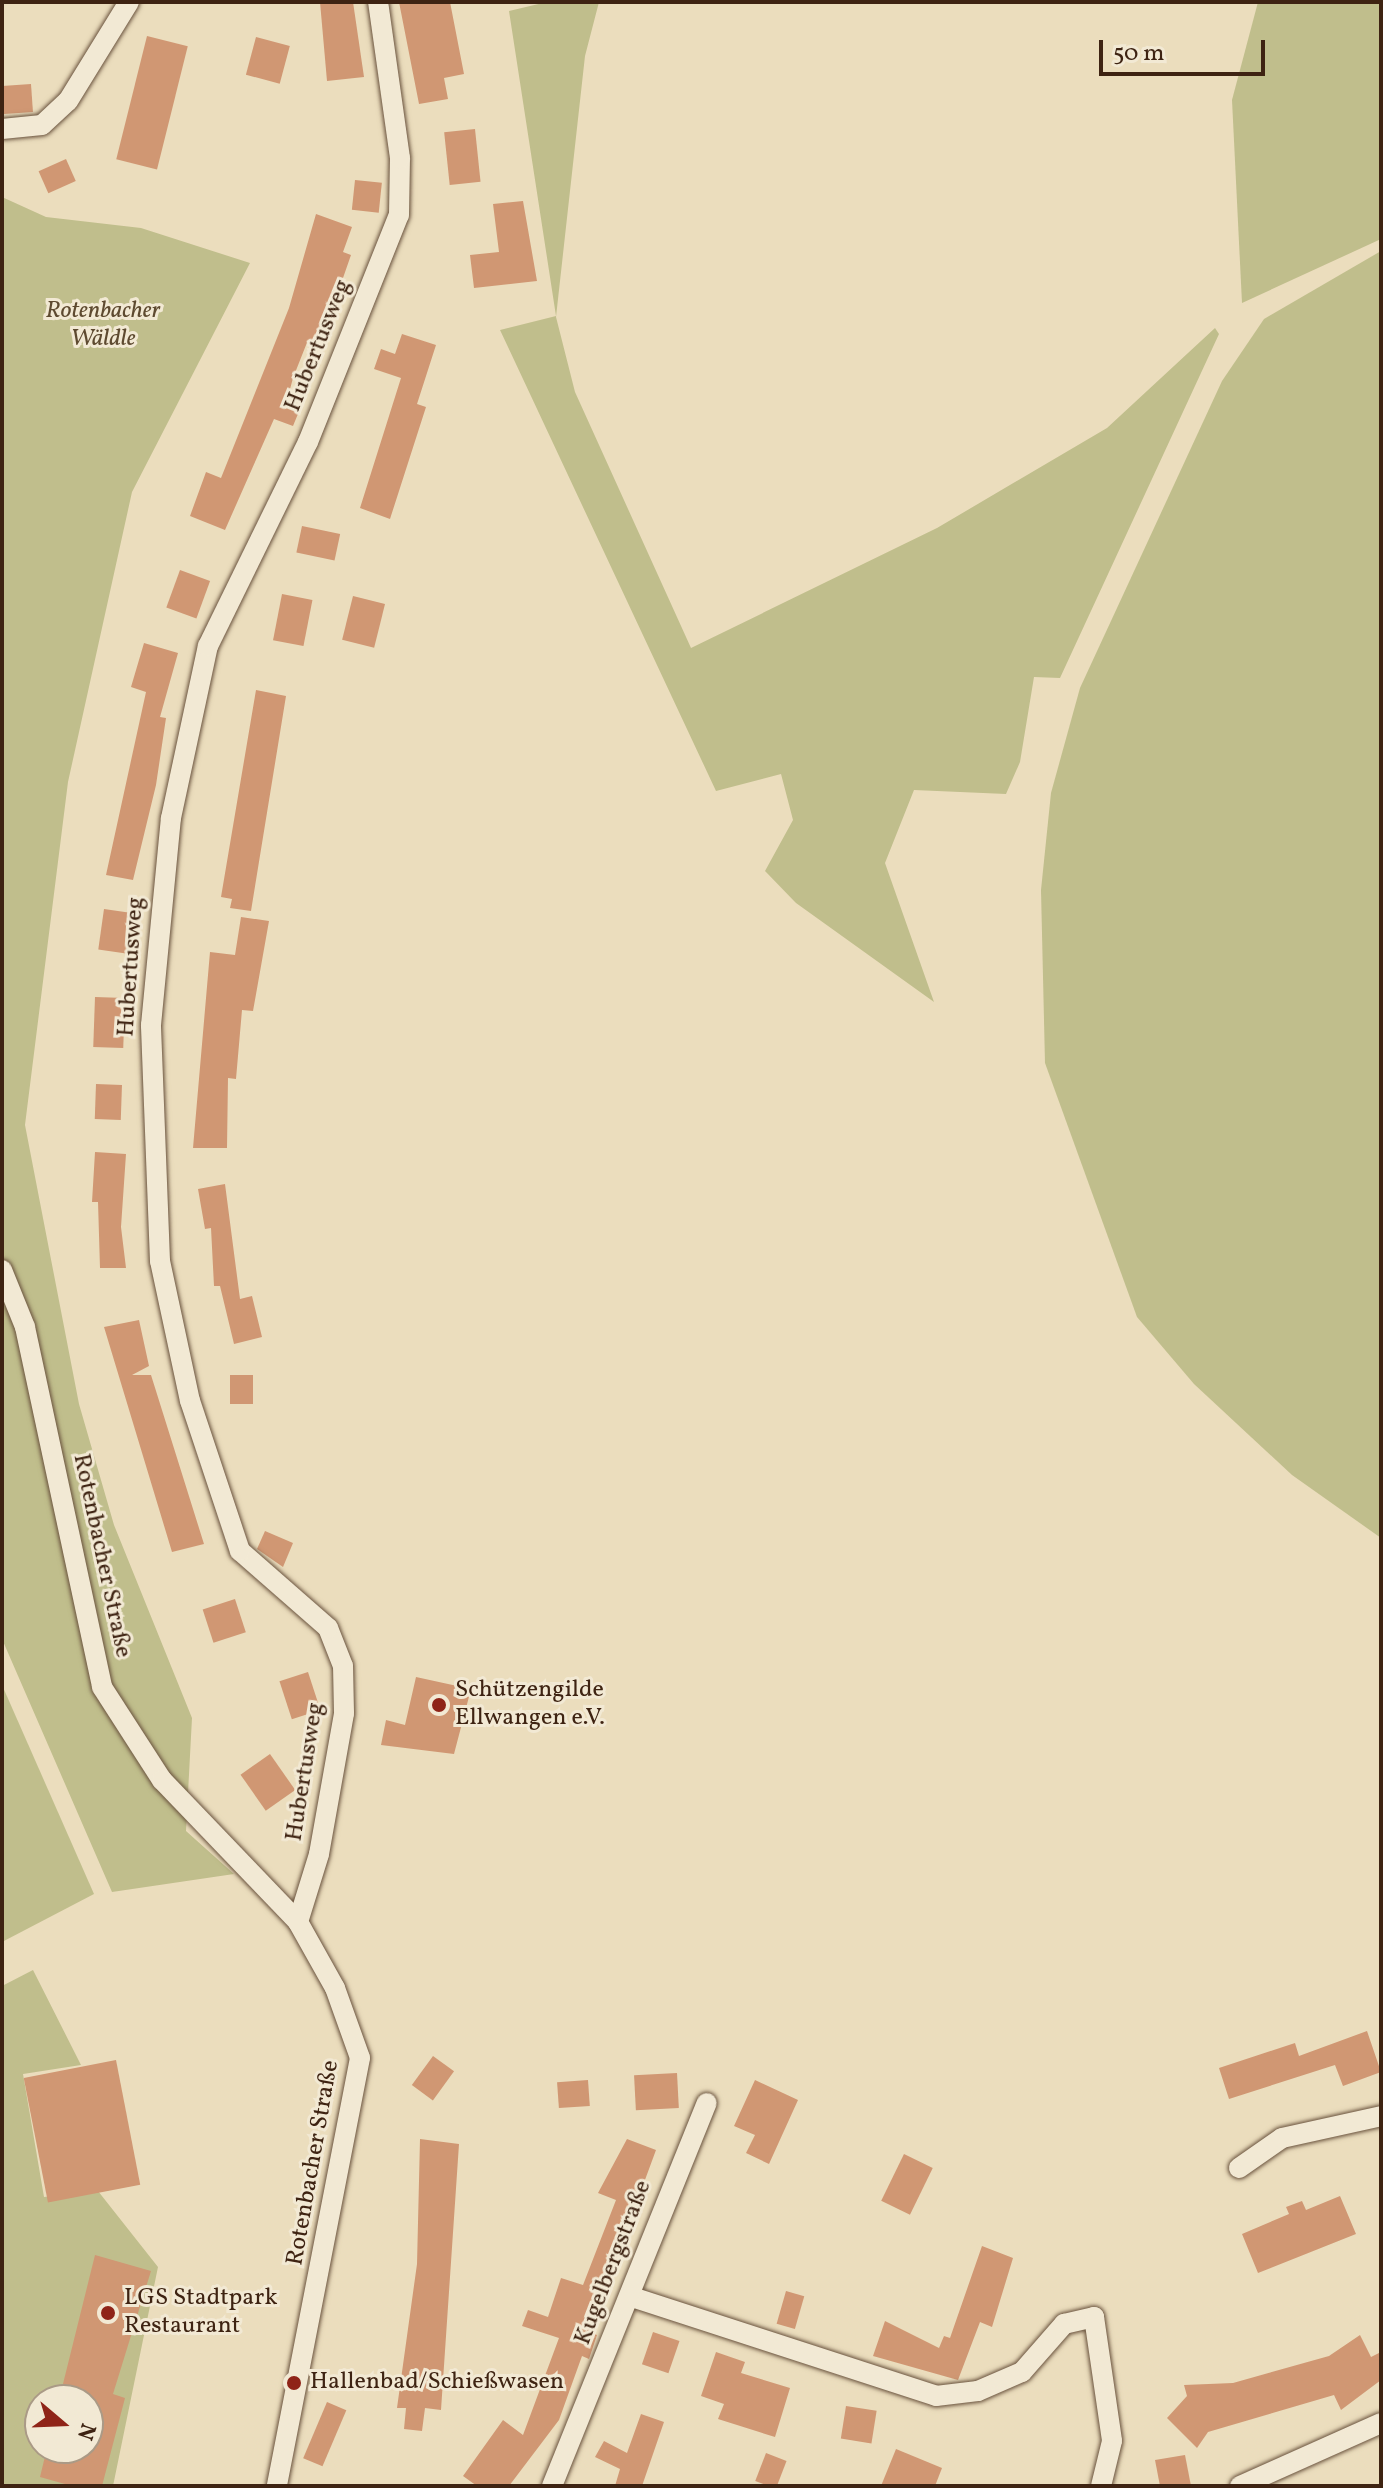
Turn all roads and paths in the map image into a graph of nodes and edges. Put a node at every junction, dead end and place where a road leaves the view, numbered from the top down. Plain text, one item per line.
1 (129, 2) edge
2 (378, 2) edge
3 (2, 129) edge
4 (2, 1270) edge
5 (298, 1922) junction
6 (707, 2103) dead end
7 (1381, 2116) edge
8 (1239, 2168) dead end
9 (632, 2297) junction
10 (1381, 2423) edge
11 (277, 2486) edge
12 (552, 2486) edge
13 (1101, 2486) edge
14 (1240, 2486) edge

1 - 3 street
2 - 5 street, Hubertusweg
4 - 5 street, Rotenbacher Straße
5 - 11 street, Rotenbacher Straße
6 - 9 street, Kugelbergstraße
7 - 8 street
9 - 12 street, Kugelbergstraße
9 - 13 street
10 - 14 street

